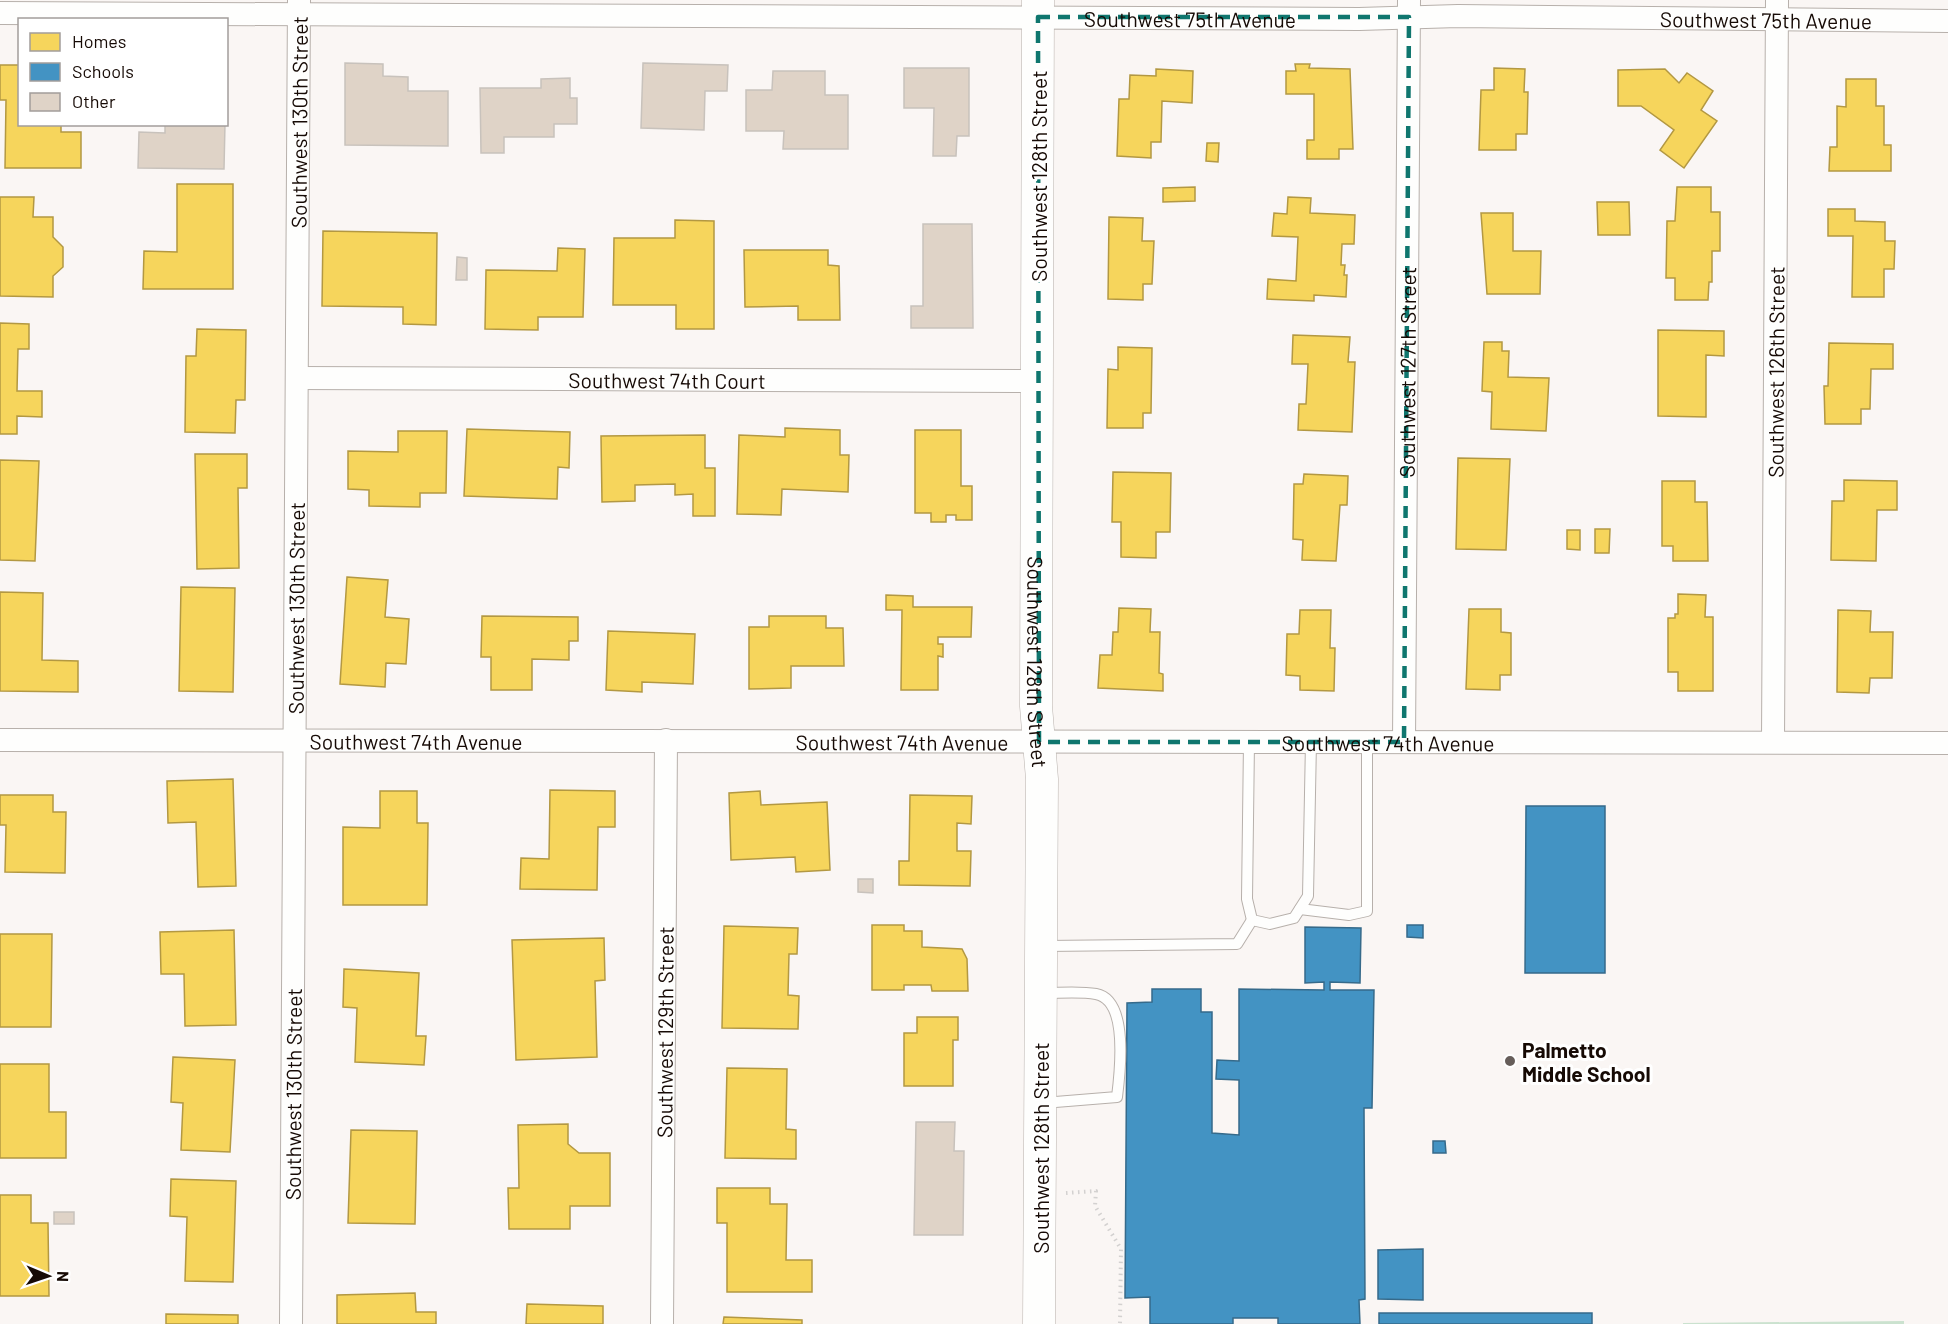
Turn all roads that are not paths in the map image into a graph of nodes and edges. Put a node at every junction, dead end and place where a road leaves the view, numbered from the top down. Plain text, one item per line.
1 (299, 7) edge
2 (667, 8) edge
3 (1038, 8) edge
4 (1409, 9) edge
5 (1777, 10) edge
6 (0, 13) edge
7 (1948, 21) edge
8 (297, 378) junction
9 (1037, 381) junction
10 (0, 740) edge
11 (295, 740) junction
12 (666, 741) junction
13 (1039, 742) junction
14 (1249, 742) junction
15 (1311, 742) junction
16 (1367, 742) junction
17 (1404, 742) junction
18 (1773, 742) junction
19 (1948, 743) edge
20 (1300, 909) junction
21 (1252, 920) junction
22 (1041, 946) junction
23 (1041, 993) junction
24 (1040, 1103) junction
25 (291, 1324) edge
26 (662, 1324) edge
27 (1039, 1324) edge

1 - 2 street, Southwest 75th Avenue
1 - 6 street, Southwest 75th Avenue
1 - 8 street, Southwest 130th Street
2 - 3 street, Southwest 75th Avenue
3 - 4 street, Southwest 75th Avenue
3 - 9 street, Southwest 128th Street
4 - 5 street, Southwest 75th Avenue
4 - 17 street, Southwest 127th Street
5 - 7 street, Southwest 75th Avenue
5 - 18 street, Southwest 126th Street
8 - 9 street, Southwest 74th Court
8 - 11 street, Southwest 130th Street
9 - 13 street, Southwest 128th Street
10 - 11 street, Southwest 74th Avenue
11 - 12 street, Southwest 74th Avenue
11 - 25 street, Southwest 130th Street
12 - 13 street, Southwest 74th Avenue
12 - 26 street, Southwest 129th Street
13 - 14 street, Southwest 74th Avenue
13 - 22 street, Southwest 128th Street
14 - 15 street, Southwest 74th Avenue
14 - 21 lane
15 - 16 street, Southwest 74th Avenue
15 - 20 lane
16 - 17 street, Southwest 74th Avenue
16 - 20 lane
17 - 18 street, Southwest 74th Avenue
18 - 19 street, Southwest 74th Avenue
20 - 21 lane
21 - 22 lane
22 - 23 street, Southwest 128th Street
23 - 24 street, Southwest 128th Street
23 - 24 lane
24 - 27 street, Southwest 128th Street

